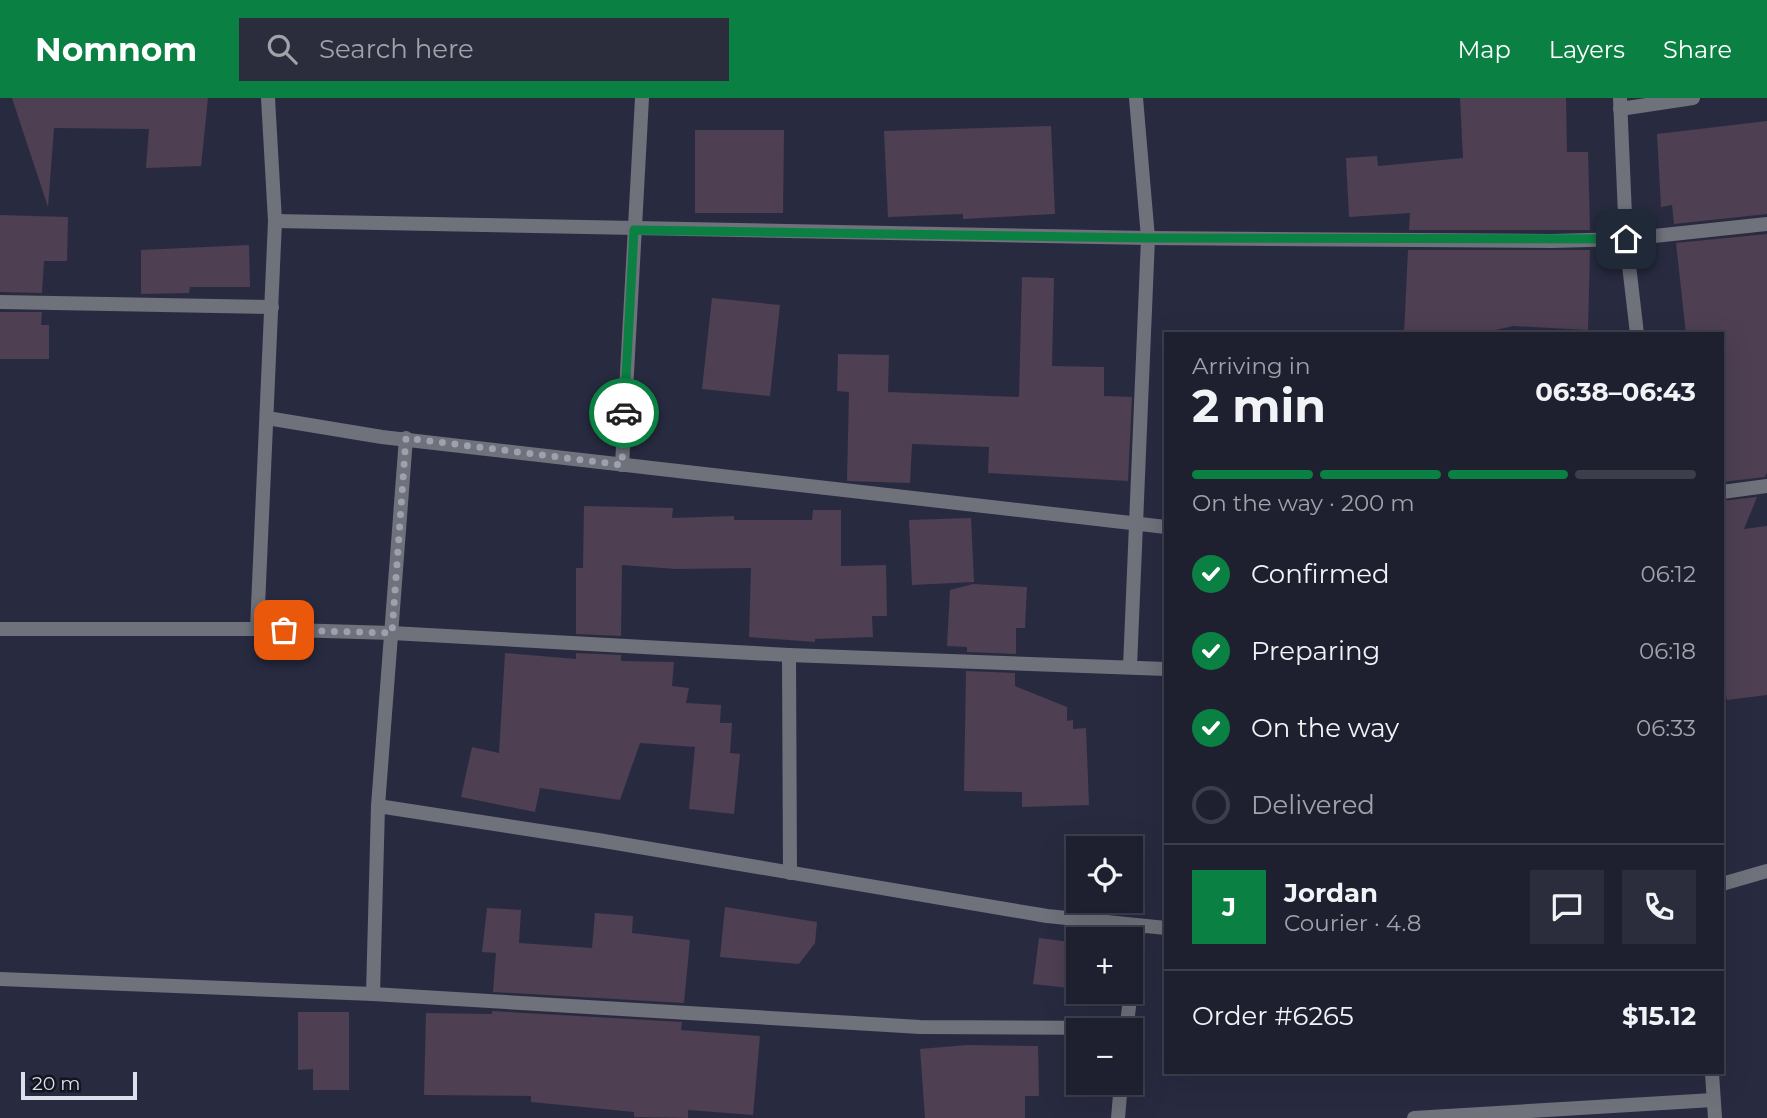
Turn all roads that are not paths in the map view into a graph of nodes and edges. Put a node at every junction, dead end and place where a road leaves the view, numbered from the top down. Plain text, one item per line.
1 (268, 98) edge
2 (642, 98) edge
3 (1136, 98) edge
4 (1693, 98) edge
5 (1620, 104) edge
6 (275, 221) junction
7 (1767, 224) edge
8 (634, 230) junction
9 (1148, 238) junction
10 (1626, 239) junction
11 (0, 302) edge
12 (272, 307) junction
13 (1637, 332) edge
14 (267, 418) junction
15 (406, 438) junction
16 (622, 465) junction
17 (1767, 486) edge
18 (1724, 492) edge
19 (1135, 526) junction
20 (1164, 527) edge
21 (0, 629) edge
22 (257, 629) junction
23 (392, 633) junction
24 (789, 655) junction
25 (1130, 667) junction
26 (1164, 669) edge
27 (378, 806) junction
28 (1767, 871) edge
29 (790, 873) junction
30 (1724, 883) edge
31 (1139, 927) edge
32 (1143, 927) edge
33 (1164, 928) edge
34 (0, 979) edge
35 (373, 995) junction
36 (1066, 1029) edge
37 (1712, 1074) edge
38 (1120, 1095) edge
39 (1713, 1100) junction
40 (1118, 1118) edge
41 (1414, 1118) edge
42 (1715, 1118) edge

1 - 6 street
2 - 8 street
3 - 9 street
4 - 5 street
5 - 10 street
6 - 8 street
6 - 12 street
7 - 10 street
8 - 9 street
8 - 16 street
9 - 10 street
9 - 19 street
10 - 13 street
11 - 12 street
12 - 14 street
14 - 15 street
14 - 22 street
15 - 16 street
15 - 23 street
16 - 19 street
17 - 18 street
19 - 20 street
19 - 25 street
21 - 22 street
22 - 23 street
23 - 24 street
23 - 27 street
24 - 25 street
24 - 29 street
25 - 26 street
27 - 29 street
27 - 35 street
28 - 30 street
29 - 31 street
32 - 33 street
34 - 35 street
35 - 36 street
37 - 39 street
38 - 40 street
39 - 41 street
39 - 42 street

